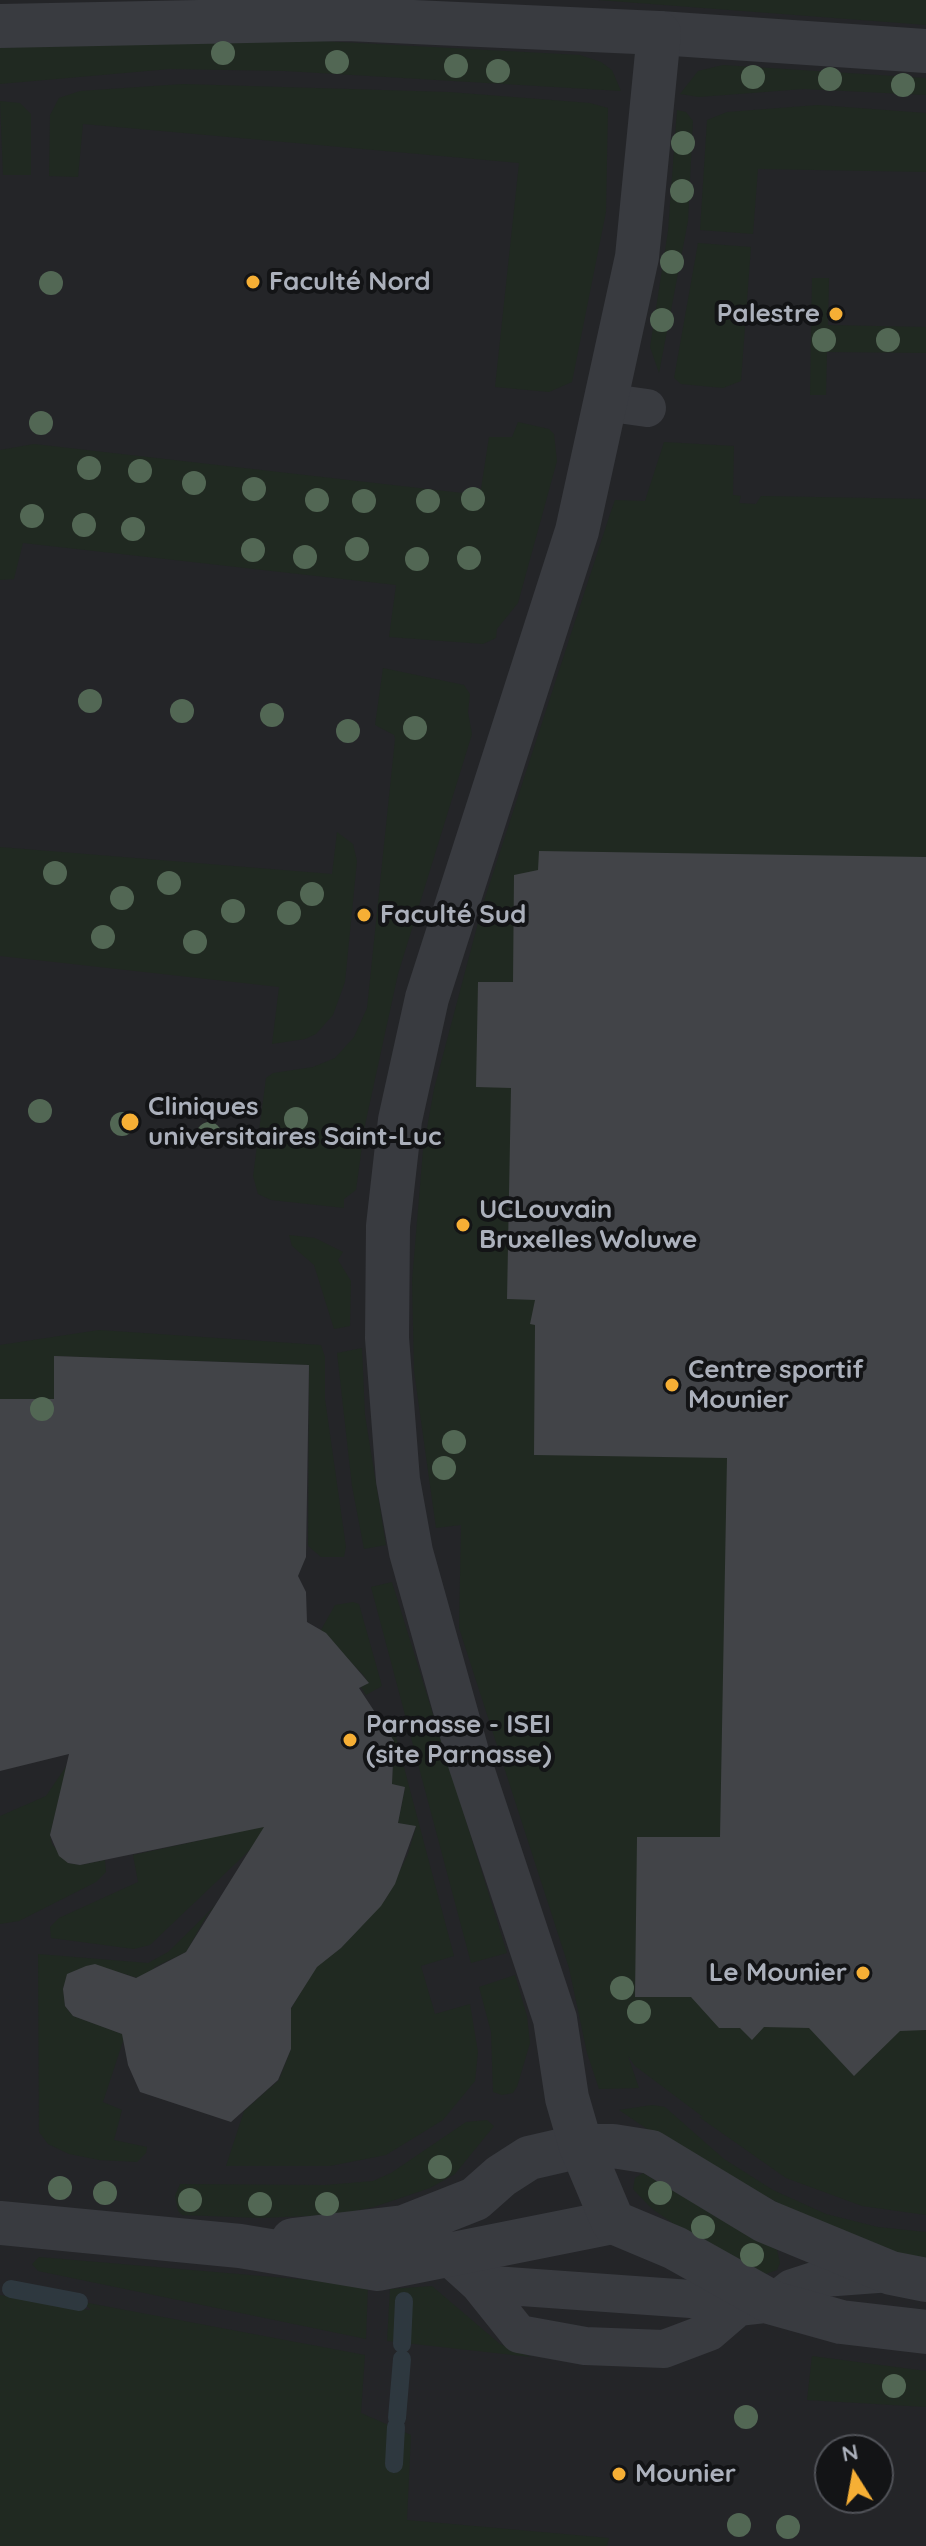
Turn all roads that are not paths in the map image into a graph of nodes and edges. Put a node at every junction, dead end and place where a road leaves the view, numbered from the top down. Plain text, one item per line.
1 (0, 26) edge
2 (659, 33) junction
3 (926, 51) edge
4 (604, 402) junction
5 (647, 408) dead end
6 (581, 2146) junction
7 (613, 2222) junction
8 (0, 2223) edge
9 (240, 2246) junction
10 (447, 2255) junction
11 (908, 2277) edge
12 (479, 2284) junction
13 (755, 2305) junction
14 (926, 2332) edge

1 - 2 street
2 - 3 street
2 - 4 street
4 - 5 lane
4 - 6 street
6 - 7 street
6 - 9 street
6 - 11 street
7 - 10 street
7 - 13 street
8 - 9 street
9 - 10 street
10 - 12 lane
11 - 13 lane
12 - 13 lane
12 - 13 lane
13 - 14 street

